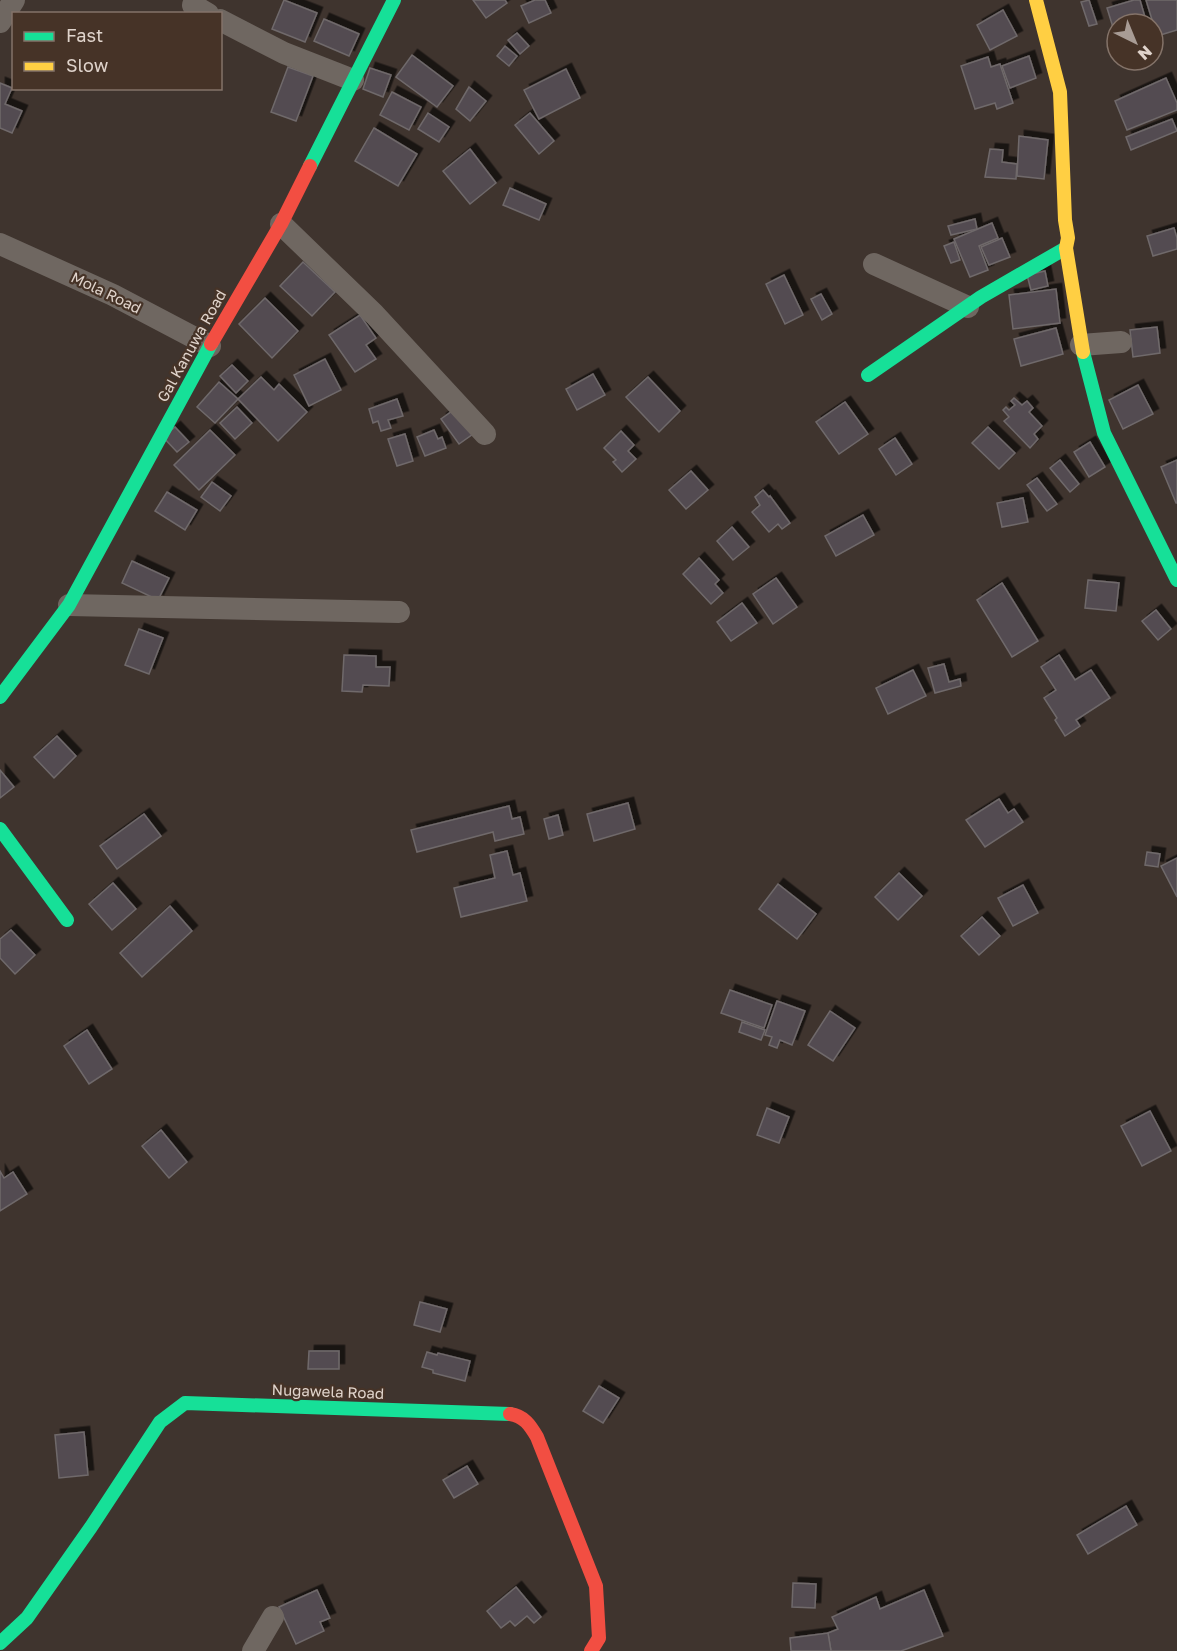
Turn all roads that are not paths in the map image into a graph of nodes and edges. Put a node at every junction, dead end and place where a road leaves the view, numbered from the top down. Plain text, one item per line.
1 (14, 0) edge
2 (394, 0) edge
3 (1036, 0) edge
4 (222, 21) edge
5 (0, 22) edge
6 (353, 80) junction
7 (281, 224) junction
8 (0, 244) edge
9 (1066, 248) junction
10 (874, 264) dead end
11 (968, 307) junction
12 (1121, 342) dead end
13 (1081, 345) junction
14 (210, 346) junction
15 (868, 375) dead end
16 (485, 434) dead end
17 (1177, 580) edge
18 (69, 605) junction
19 (399, 612) dead end
20 (0, 697) edge
21 (0, 829) edge
22 (67, 920) dead end
23 (273, 1617) dead end
24 (0, 1643) edge
25 (253, 1651) edge
26 (591, 1651) edge

1 - 5 street
2 - 6 street, Gal Kanuwa Road
3 - 9 street
4 - 6 street
6 - 7 street, Gal Kanuwa Road
7 - 14 street, Gal Kanuwa Road
7 - 16 street
8 - 14 street, Mola Road
9 - 11 street
9 - 13 street
10 - 11 street
11 - 15 street
12 - 13 street
13 - 17 street
14 - 18 street, Gal Kanuwa Road
18 - 19 street
18 - 20 street, Gal Kanuwa Road
21 - 22 street
23 - 25 street
24 - 26 street, Nugawela Road

